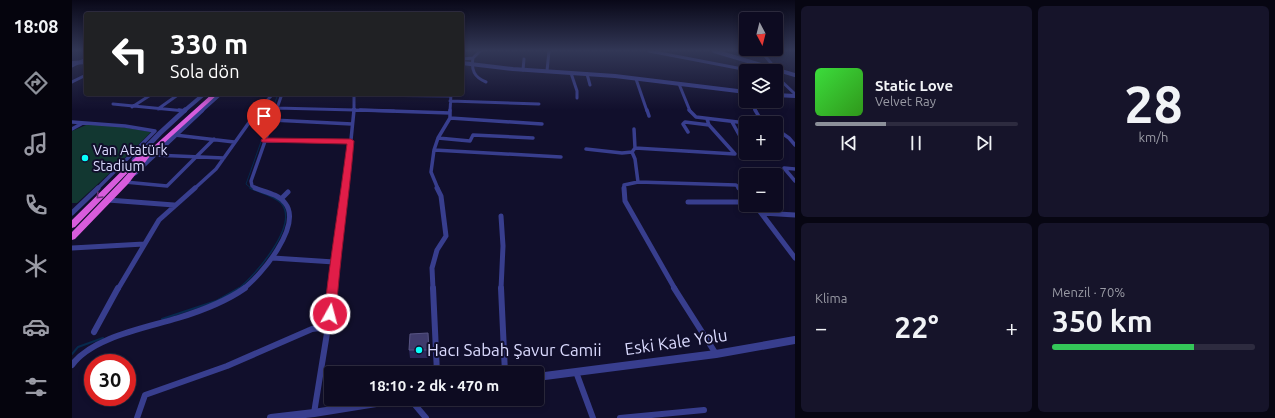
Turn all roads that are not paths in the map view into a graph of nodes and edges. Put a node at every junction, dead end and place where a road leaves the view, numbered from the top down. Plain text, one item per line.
1 (473, 71) edge
2 (535, 71) edge
3 (546, 71) joint
4 (570, 73) junction
5 (783, 73) edge
6 (587, 74) junction
7 (795, 74) edge
8 (84, 76) edge
9 (636, 79) junction
10 (783, 81) edge
11 (72, 82) edge
12 (486, 82) dead end
13 (679, 84) junction
14 (590, 85) dead end
15 (739, 91) edge
16 (783, 95) edge
17 (795, 95) edge
18 (149, 96) edge
19 (176, 96) edge
20 (202, 96) edge
21 (208, 96) edge
22 (213, 96) edge
23 (218, 96) edge
24 (271, 96) edge
25 (281, 96) edge
26 (354, 96) edge
27 (438, 96) edge
28 (451, 97) edge
29 (577, 98) dead end
30 (113, 104) dead end
31 (539, 104) dead end
32 (132, 107) junction
33 (276, 108) junction
34 (158, 109) junction
35 (185, 111) junction
36 (354, 111) junction
37 (450, 115) junction
38 (649, 116) dead end
39 (707, 119) junction
40 (272, 120) junction
41 (72, 122) edge
42 (732, 122) junction
43 (739, 122) edge
44 (83, 123) junction
45 (352, 124) junction
46 (542, 124) dead end
47 (709, 125) junction
48 (72, 129) edge
49 (634, 129) dead end
50 (688, 132) dead end
51 (783, 134) edge
52 (175, 135) junction
53 (739, 135) edge
54 (438, 138) junction
55 (533, 138) dead end
56 (214, 140) junction
57 (264, 140) junction
58 (351, 141) junction
59 (234, 142) junction
60 (795, 145) edge
61 (586, 149) dead end
62 (434, 150) junction
63 (633, 150) junction
64 (154, 155) junction
65 (198, 156) junction
66 (561, 157) dead end
67 (224, 158) junction
68 (128, 167) junction
69 (795, 169) edge
70 (795, 181) edge
71 (125, 182) junction
72 (638, 182) junction
73 (739, 188) edge
74 (288, 192) dead end
75 (282, 198) junction
76 (108, 200) junction
77 (688, 202) dead end
78 (739, 202) edge
79 (174, 205) junction
80 (72, 213) edge
81 (761, 213) joint
82 (795, 215) edge
83 (501, 216) dead end
84 (72, 224) edge
85 (72, 238) edge
86 (144, 244) junction
87 (72, 248) edge
88 (272, 258) junction
89 (795, 258) edge
90 (334, 262) junction
91 (328, 327) junction
92 (94, 332) dead end
93 (795, 340) edge
94 (716, 354) junction
95 (72, 365) edge
96 (437, 366) edge
97 (505, 366) edge
98 (576, 372) junction
99 (544, 376) edge
100 (368, 406) edge
101 (416, 406) edge
102 (704, 410) dead end
103 (314, 413) junction
104 (330, 414) edge
105 (138, 418) edge
106 (270, 418) edge
107 (426, 418) edge
108 (593, 418) edge
109 (620, 418) edge

1 - 12 street
2 - 3 street
3 - 4 street
4 - 6 street
4 - 29 street
5 - 7 street
6 - 9 street
6 - 14 street
8 - 11 street
9 - 13 street
9 - 38 street
10 - 17 street
13 - 15 street
13 - 39 street
16 - 17 street
18 - 32 street
19 - 34 street
20 - 35 street
21 - 68 highway
22 - 71 highway
23 - 52 street
24 - 59 street
25 - 33 street
26 - 36 street
27 - 28 street
28 - 31 street
28 - 37 street
30 - 32 street
32 - 34 street
33 - 36 street
33 - 40 street
34 - 35 street
35 - 68 street
36 - 37 street
36 - 45 street
37 - 46 street
37 - 54 street
39 - 42 street
39 - 47 street
40 - 45 street
40 - 57 street
41 - 44 street
42 - 43 street
42 - 53 street
44 - 48 street
44 - 80 street
45 - 58 street
47 - 50 street
47 - 63 street
49 - 63 street
51 - 60 street
52 - 56 street
52 - 64 street
54 - 55 street
54 - 62 street
56 - 59 street
56 - 65 street
57 - 58 street
57 - 75 street
58 - 90 street
59 - 67 street
61 - 63 street
62 - 66 street
62 - 96 street
63 - 72 street
64 - 65 street
64 - 71 street
65 - 67 street
65 - 71 street
67 - 79 street
68 -> 84 highway
69 - 70 street
71 - 76 highway
72 - 73 street
72 - 94 street
74 - 75 street
75 - 88 street
76 - 79 street
76 - 85 highway
77 - 78 street
79 - 86 street
81 - 82 street
81 - 89 street
83 - 97 street
86 - 87 street
86 - 92 street
88 - 90 street
88 - 95 street
90 - 91 street
91 - 103 street
91 - 105 street
93 - 94 street, Eski Kale Yolu
94 - 98 street, Eski Kale Yolu
98 - 99 street, Eski Kale Yolu
98 - 108 street
100 - 104 street
101 - 107 street
102 - 109 street
103 - 104 street
103 - 106 street

